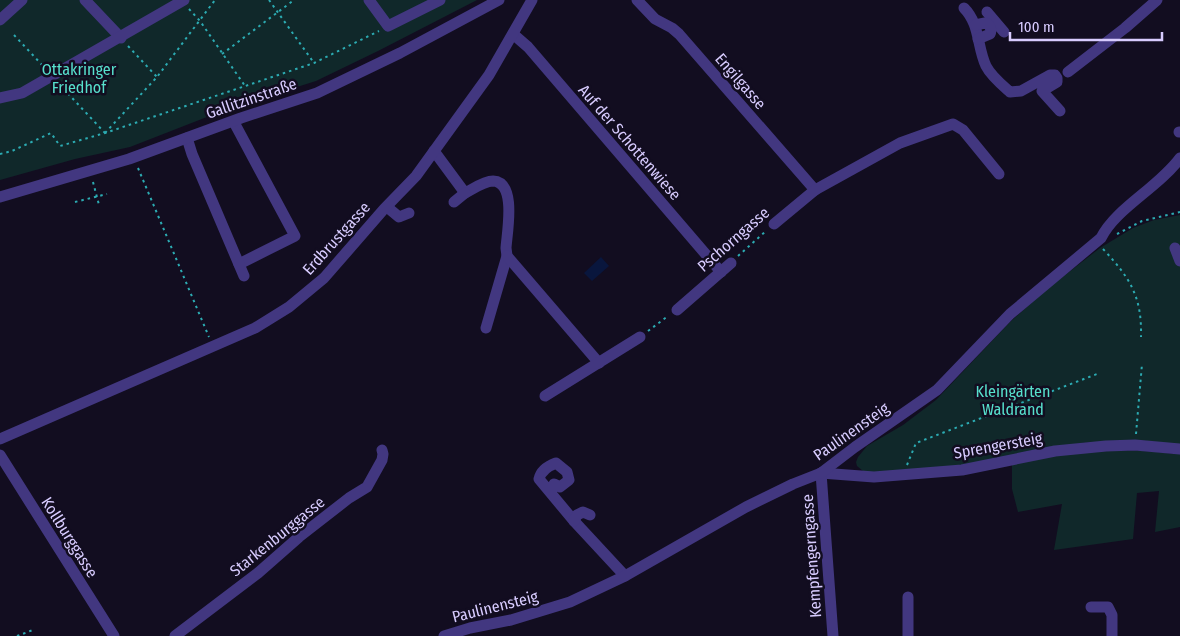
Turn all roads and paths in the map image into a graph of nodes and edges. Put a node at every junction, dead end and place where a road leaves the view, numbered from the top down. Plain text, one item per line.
1 (22, 0) edge
2 (85, 0) edge
3 (215, 0) edge
4 (269, 0) edge
5 (294, 0) edge
6 (369, 0) edge
7 (440, 0) edge
8 (499, 0) edge
9 (532, 0) edge
10 (637, 0) edge
11 (1157, 0) edge
12 (183, 1) edge
13 (964, 8) dead end
14 (278, 12) junction
15 (987, 12) dead end
16 (0, 20) edge
17 (200, 21) junction
18 (992, 24) junction
19 (975, 25) junction
20 (388, 26) junction
21 (1004, 32) dead end
22 (513, 34) junction
23 (121, 38) junction
24 (978, 38) junction
25 (222, 54) junction
26 (314, 63) junction
27 (1068, 72) dead end
28 (157, 77) junction
29 (245, 86) junction
30 (0, 98) edge
31 (1060, 112) dead end
32 (236, 126) dead end
33 (105, 134) junction
34 (187, 138) junction
35 (434, 151) junction
36 (0, 154) edge
37 (1180, 158) edge
38 (138, 168) dead end
39 (999, 174) dead end
40 (93, 182) dead end
41 (815, 190) junction
42 (465, 193) junction
43 (107, 194) dead end
44 (97, 196) junction
45 (0, 197) edge
46 (75, 202) dead end
47 (454, 202) dead end
48 (99, 205) dead end
49 (387, 206) junction
50 (1180, 212) edge
51 (409, 213) dead end
52 (774, 224) joint
53 (1099, 240) junction
54 (1175, 248) dead end
55 (507, 256) junction
56 (1180, 261) edge
57 (731, 263) joint
58 (238, 264) junction
59 (721, 272) junction
60 (244, 276) dead end
61 (676, 310) joint
62 (486, 328) dead end
63 (640, 336) joint
64 (1141, 337) dead end
65 (210, 340) dead end
66 (599, 363) junction
67 (1142, 364) dead end
68 (1098, 374) dead end
69 (545, 396) dead end
70 (0, 439) edge
71 (1135, 445) junction
72 (1180, 449) edge
73 (382, 450) dead end
74 (0, 455) edge
75 (821, 473) junction
76 (905, 475) junction
77 (554, 484) dead end
78 (590, 515) dead end
79 (574, 521) junction
80 (625, 576) junction
81 (908, 597) dead end
82 (1091, 606) dead end
83 (33, 630) dead end
84 (17, 636) edge
85 (114, 636) edge
86 (175, 636) edge
87 (444, 636) edge
88 (833, 636) edge
89 (908, 636) edge
90 (1112, 636) edge

1 - 16 street
2 - 23 street
3 - 17 path
4 - 14 path
5 - 14 path
6 - 20 street
7 - 20 street
8 - 34 street, Gallitzinstraße
9 - 22 street, Erdbrustgasse
10 - 41 street, Engilgasse
11 - 27 street
12 - 17 path
12 - 23 street
13 - 19 street
14 - 25 path
14 - 26 path
15 - 18 street
17 - 25 path
17 - 28 path
18 - 19 street
18 - 21 street
18 - 24 street
19 - 24 street
20 - 26 path
22 - 35 street, Erdbrustgasse
22 - 59 street, Auf der Schottenwiese
23 - 28 path
23 - 30 street
24 - 31 street
25 - 29 path
26 - 29 path
28 - 33 path
29 - 33 path
32 - 58 street
33 - 36 path
34 - 45 street, Gallitzinstraße
34 - 58 street
35 - 42 street
35 - 49 street, Erdbrustgasse
37 - 53 street, Paulinensteig
38 - 65 path
39 - 41 street, Pschorngasse
40 - 44 path
41 - 52 street, Pschorngasse
42 - 47 street
42 - 55 street
43 - 44 path
44 - 46 path
44 - 48 path
49 - 51 street
49 - 70 street, Erdbrustgasse
50 - 53 path
52 - 57 path, Pschorngasse
53 - 64 path
53 - 75 street, Paulinensteig
54 - 56 street
55 - 62 street
55 - 66 street
57 - 59 street, Pschorngasse
58 - 60 street
59 - 61 street, Pschorngasse
61 - 63 path
63 - 66 street
66 - 69 street
67 - 71 path
68 - 76 path
71 - 72 street, Sprengersteig
71 - 76 street, Sprengersteig
73 - 86 street, Starkenburggasse
74 - 85 street, Kollburggasse
75 - 76 street, Sprengersteig
75 - 80 street, Paulinensteig
75 - 88 street, Kempfengerngasse
77 - 79 street
78 - 79 street
79 - 80 street
80 - 87 street, Paulinensteig
81 - 89 street
82 - 90 street
83 - 84 path

